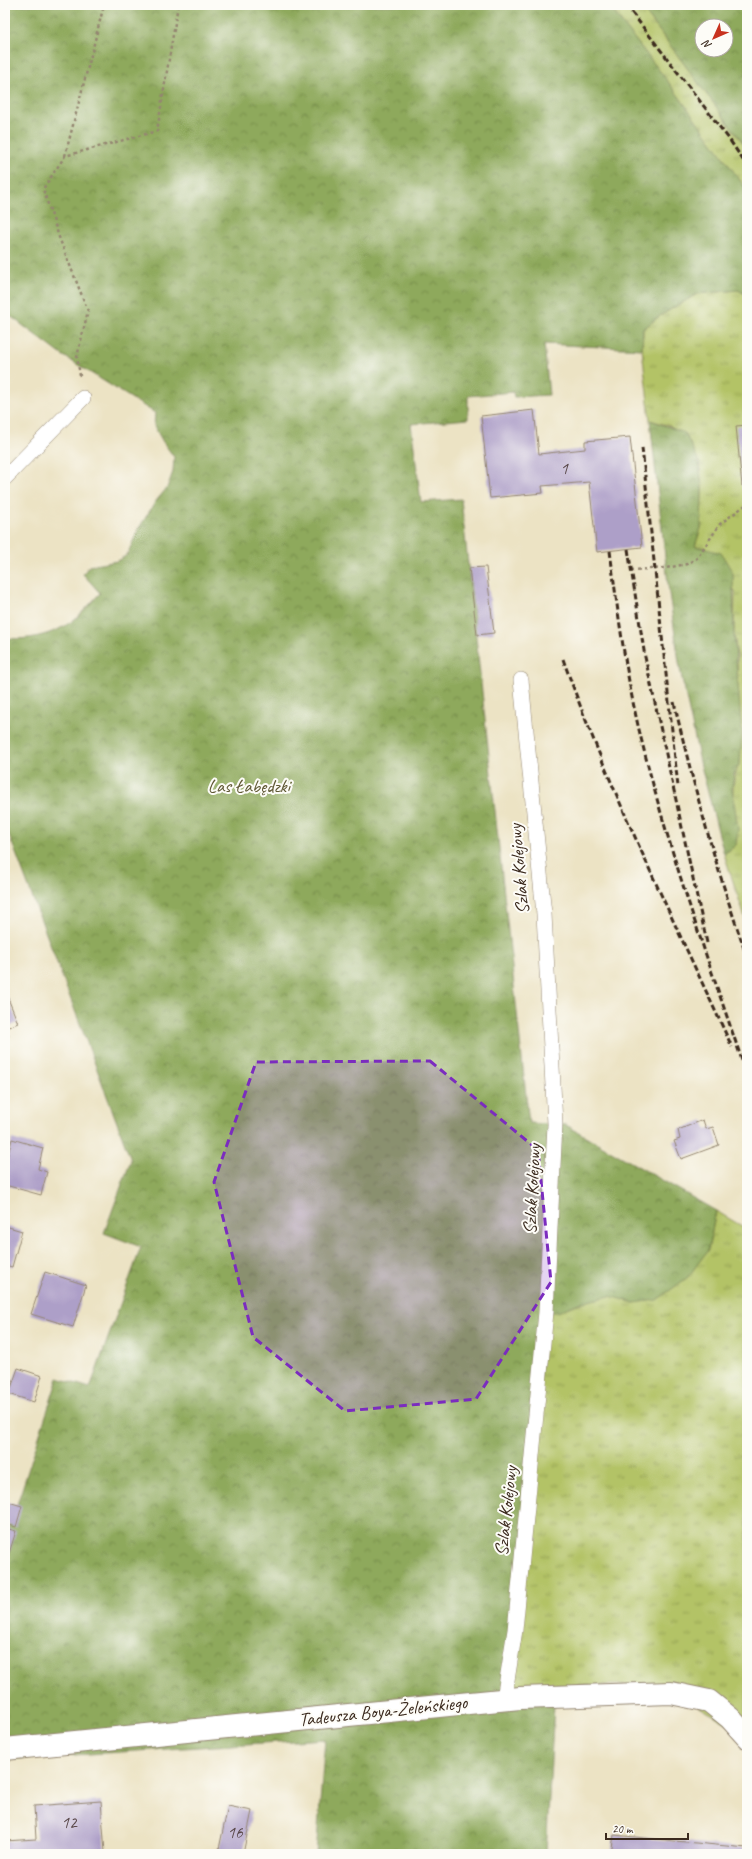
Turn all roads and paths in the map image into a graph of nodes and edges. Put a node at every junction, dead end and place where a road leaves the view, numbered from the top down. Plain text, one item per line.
1 (104, 5) edge
2 (178, 5) edge
3 (65, 156) junction
4 (83, 398) joint
5 (5, 478) edge
6 (747, 504) edge
7 (631, 570) dead end
8 (521, 680) dead end
9 (504, 1699) junction
10 (747, 1737) edge
11 (5, 1749) edge

1 - 3 path
2 - 3 path
3 - 4 path
4 - 5 lane
6 - 7 path
8 - 9 lane, Szlak Kolejowy
9 - 10 street, Tadeusza Boya-Żeleńskiego
9 - 11 street, Tadeusza Boya-Żeleńskiego

